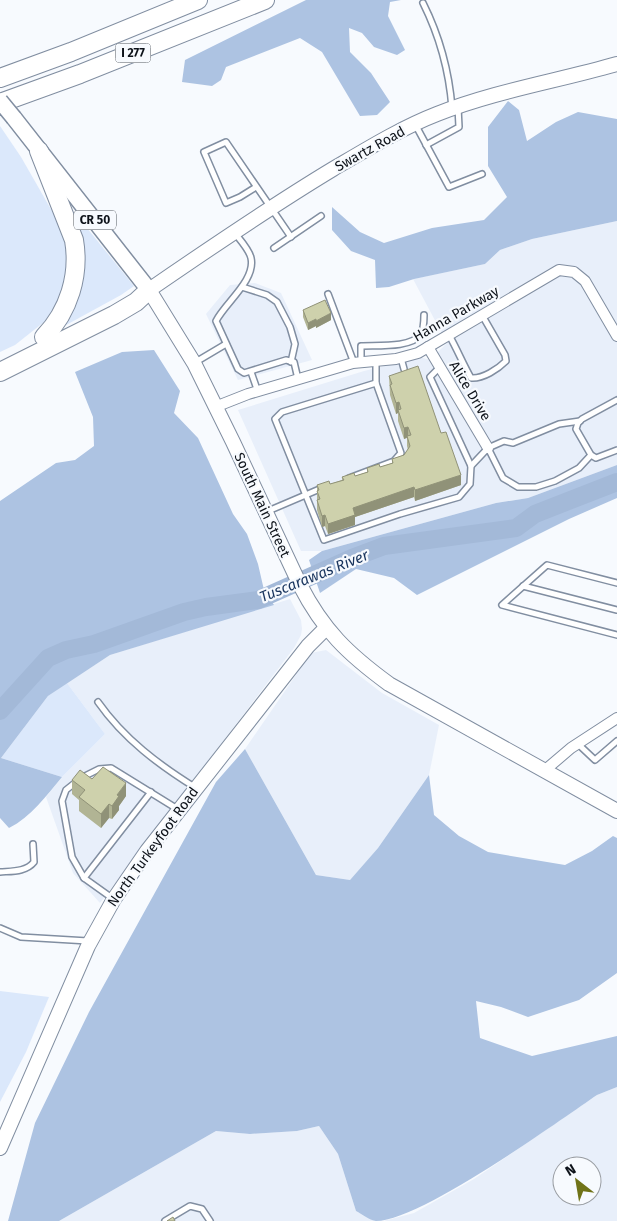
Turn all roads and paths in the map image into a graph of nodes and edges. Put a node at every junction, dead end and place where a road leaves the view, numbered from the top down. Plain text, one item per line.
1 (198, 0) edge
2 (265, 0) edge
3 (423, 4) dead end
4 (617, 64) edge
5 (0, 78) edge
6 (0, 102) edge
7 (455, 107) junction
8 (415, 124) junction
9 (426, 145) junction
10 (39, 151) junction
11 (482, 174) dead end
12 (256, 187) junction
13 (270, 207) junction
14 (321, 216) dead end
15 (234, 232) junction
16 (291, 237) junction
17 (274, 248) dead end
18 (242, 286) junction
19 (150, 290) junction
20 (328, 294) dead end
21 (424, 315) dead end
22 (482, 315) junction
23 (448, 335) junction
24 (617, 336) edge
25 (44, 337) junction
26 (415, 340) junction
27 (226, 344) junction
28 (425, 349) junction
29 (401, 358) junction
30 (0, 360) edge
31 (376, 360) junction
32 (291, 362) junction
33 (357, 362) junction
34 (194, 363) junction
35 (440, 367) junction
36 (404, 369) edge
37 (0, 372) edge
38 (251, 372) junction
39 (298, 380) junction
40 (376, 383) junction
41 (258, 392) junction
42 (617, 400) edge
43 (215, 407) junction
44 (580, 421) junction
45 (488, 448) junction
46 (617, 450) edge
47 (591, 456) junction
48 (471, 466) junction
49 (341, 481) edge
50 (332, 484) edge
51 (306, 494) junction
52 (265, 512) junction
53 (617, 583) edge
54 (523, 586) junction
55 (617, 610) edge
56 (326, 628) junction
57 (617, 635) edge
58 (98, 702) dead end
59 (617, 718) edge
60 (617, 741) edge
61 (578, 744) junction
62 (544, 771) junction
63 (196, 789) junction
64 (151, 792) junction
65 (179, 810) junction
66 (617, 811) edge
67 (33, 844) dead end
68 (0, 872) edge
69 (84, 878) junction
70 (114, 898) junction
71 (0, 928) edge
72 (90, 942) junction
73 (0, 1148) edge
74 (165, 1221) edge
75 (210, 1221) edge

1 - 5 highway, I 277
2 - 6 highway, I 277
3 - 7 lane
4 - 7 street, Swartz Road
6 - 10 main road, South Main Street / CR 50, bridge
7 - 8 street, Swartz Road
7 - 9 lane
8 - 9 lane
8 - 13 street, Swartz Road
9 - 11 lane
10 - 19 main road, South Main Street / CR 50
10 - 25 highway
12 - 12 lane
12 - 13 lane
13 - 15 street, Swartz Road
13 - 16 lane
14 - 16 lane
15 - 18 lane
15 - 19 street, Swartz Road
16 - 17 lane
18 - 27 lane
18 - 32 lane
19 - 25 highway
19 - 34 street, South Main Street
19 - 37 highway
20 - 33 lane
21 - 26 lane
22 - 23 street, Hanna Parkway
22 - 23 lane
22 - 24 street, Hanna Parkway
23 - 28 street, Hanna Parkway
25 - 30 highway
26 - 28 lane
26 - 33 lane
27 - 34 lane
27 - 38 lane
28 - 29 street, Hanna Parkway
28 - 35 street, Alice Drive
29 - 31 street, Hanna Parkway
29 - 36 lane
31 - 33 street, Hanna Parkway
31 - 40 lane
32 - 38 lane
32 - 39 lane
33 - 39 street, Hanna Parkway
34 - 43 street, South Main Street
35 - 45 street, Alice Drive
35 - 48 lane
38 - 41 lane
39 - 41 street, Hanna Parkway
40 - 49 lane
40 - 51 lane
41 - 43 street, Hanna Parkway
42 - 44 lane
43 - 52 street, South Main Street
44 - 45 lane
44 - 47 lane
45 - 47 lane
45 - 48 lane
46 - 47 lane
48 - 51 lane
50 - 51 lane
51 - 52 lane
52 - 56 street, South Main Street
53 - 54 lane
54 - 55 lane
54 - 57 lane
56 - 62 street, South Main Street
56 - 63 street, North Turkeyfoot Road
58 - 63 lane
59 - 61 street
60 - 61 lane
61 - 62 street
62 - 66 street, South Main Street
63 - 65 street, North Turkeyfoot Road
64 - 65 lane
64 - 69 lane
64 - 69 lane
65 - 70 street, North Turkeyfoot Road
67 - 68 lane
69 - 70 lane
70 - 72 street, North Turkeyfoot Road
71 - 72 lane
72 - 73 street, North Turkeyfoot Road
74 - 75 lane

